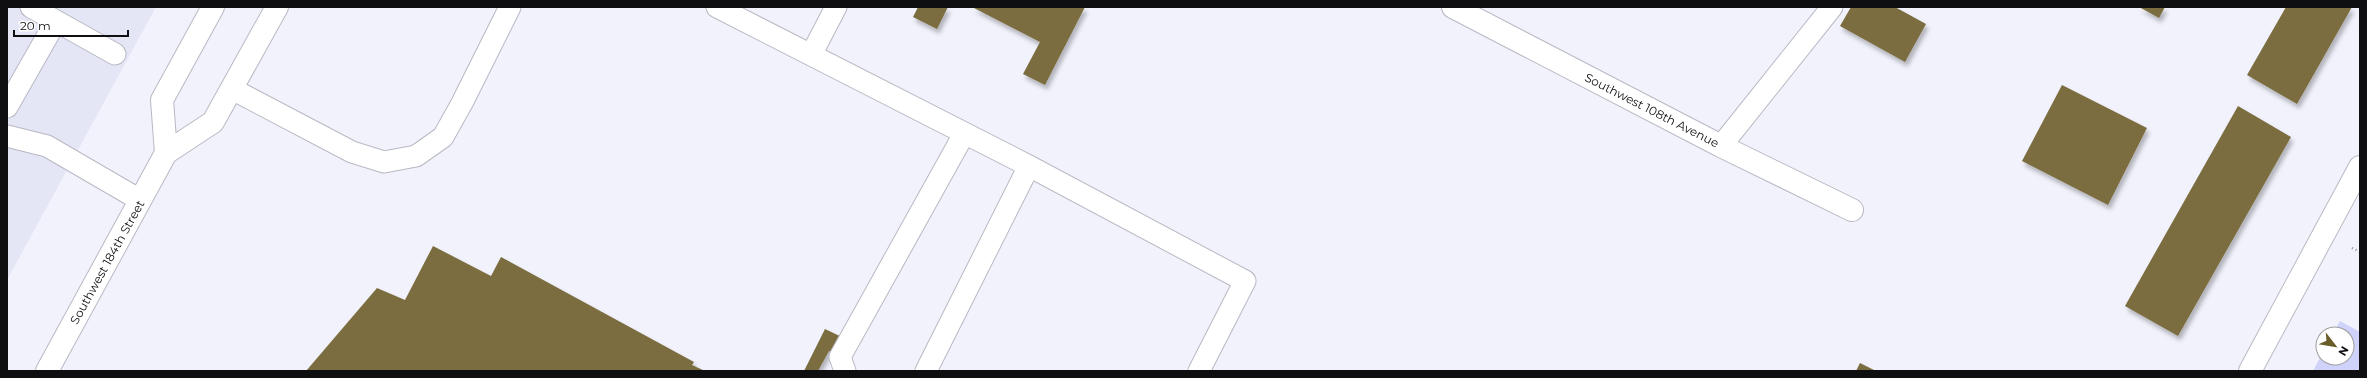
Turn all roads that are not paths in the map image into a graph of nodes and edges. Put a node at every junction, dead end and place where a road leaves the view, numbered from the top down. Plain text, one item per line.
1 (31, 7) edge
2 (213, 7) edge
3 (277, 7) edge
4 (510, 7) edge
5 (717, 7) edge
6 (836, 7) edge
7 (1453, 7) edge
8 (1832, 7) edge
9 (56, 21) junction
10 (115, 54) dead end
11 (810, 56) junction
12 (232, 89) junction
13 (7, 107) edge
14 (964, 134) junction
15 (7, 136) edge
16 (1720, 146) junction
17 (166, 153) junction
18 (1029, 166) junction
19 (2360, 167) edge
20 (140, 200) junction
21 (1852, 210) dead end
22 (47, 371) edge
23 (845, 371) edge
24 (926, 371) edge
25 (1198, 371) edge
26 (2250, 371) edge

1 - 9 lane
2 - 17 street
3 - 12 street, Southwest 184th Street
4 - 12 lane
5 - 11 lane
6 - 11 lane
7 - 16 street, Southwest 108th Avenue
8 - 16 lane
9 - 10 lane
9 - 13 lane
11 - 14 lane
12 - 17 street, Southwest 184th Street
14 - 18 lane
14 - 23 lane
15 - 20 lane
16 - 21 street, Southwest 108th Avenue
17 - 20 street, Southwest 184th Street
18 - 24 lane
18 - 25 lane
19 - 26 street
20 - 22 street, Southwest 184th Street

